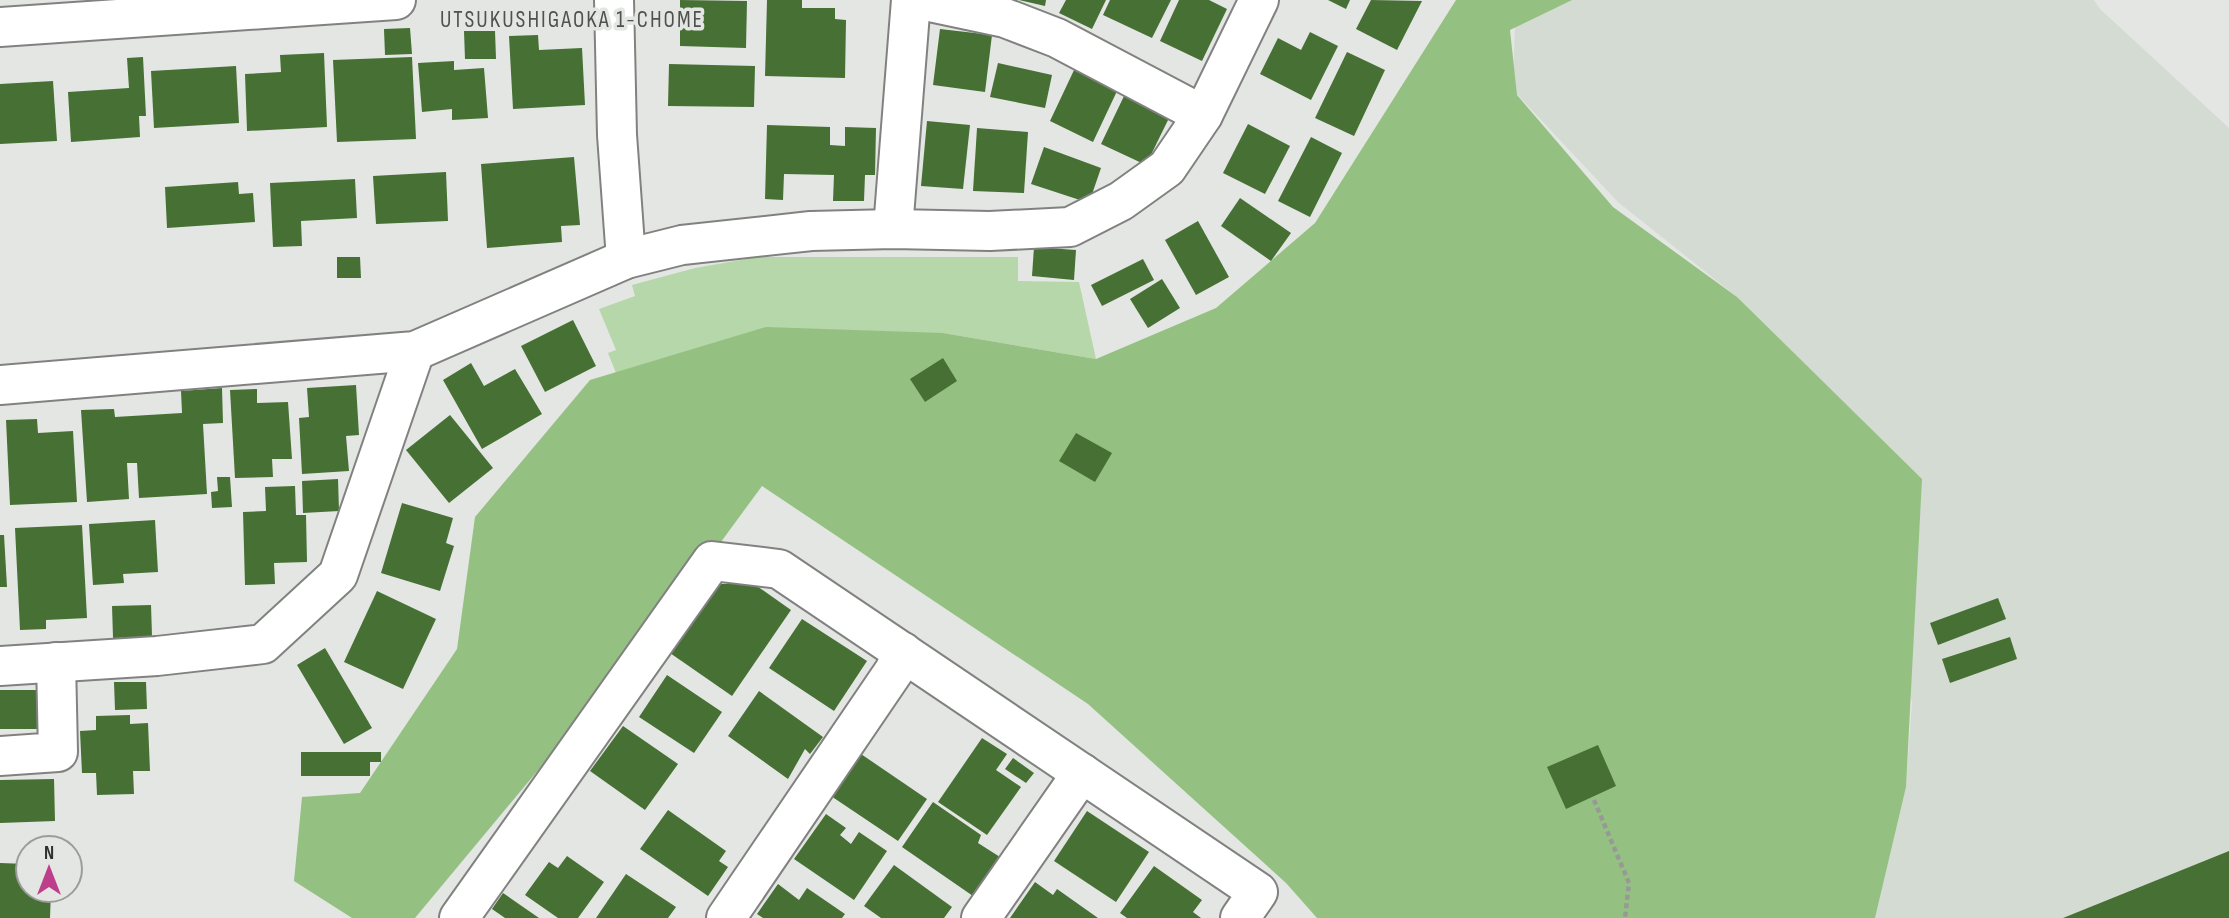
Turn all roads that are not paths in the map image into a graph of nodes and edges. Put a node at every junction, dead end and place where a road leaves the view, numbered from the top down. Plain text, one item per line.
1 (396, 0) edge
2 (614, 0) edge
3 (911, 0) edge
4 (920, 0) edge
5 (1259, 0) edge
6 (119, 10) edge
7 (0, 27) edge
8 (1203, 115) junction
9 (893, 229) junction
10 (626, 259) junction
11 (415, 351) junction
12 (0, 385) edge
13 (903, 653) junction
14 (56, 662) junction
15 (0, 666) edge
16 (0, 756) edge
17 (1082, 773) junction
18 (459, 918) edge
19 (726, 918) edge
20 (981, 918) edge
21 (1240, 918) edge

1 - 6 street
2 - 10 street
3 - 9 street
4 - 8 street
5 - 8 street
6 - 7 street
8 - 9 street
9 - 10 street
10 - 11 street
11 - 12 street
11 - 14 street
13 - 17 street
13 - 18 street
13 - 19 street
14 - 15 street
14 - 16 street
17 - 20 street
17 - 21 street

